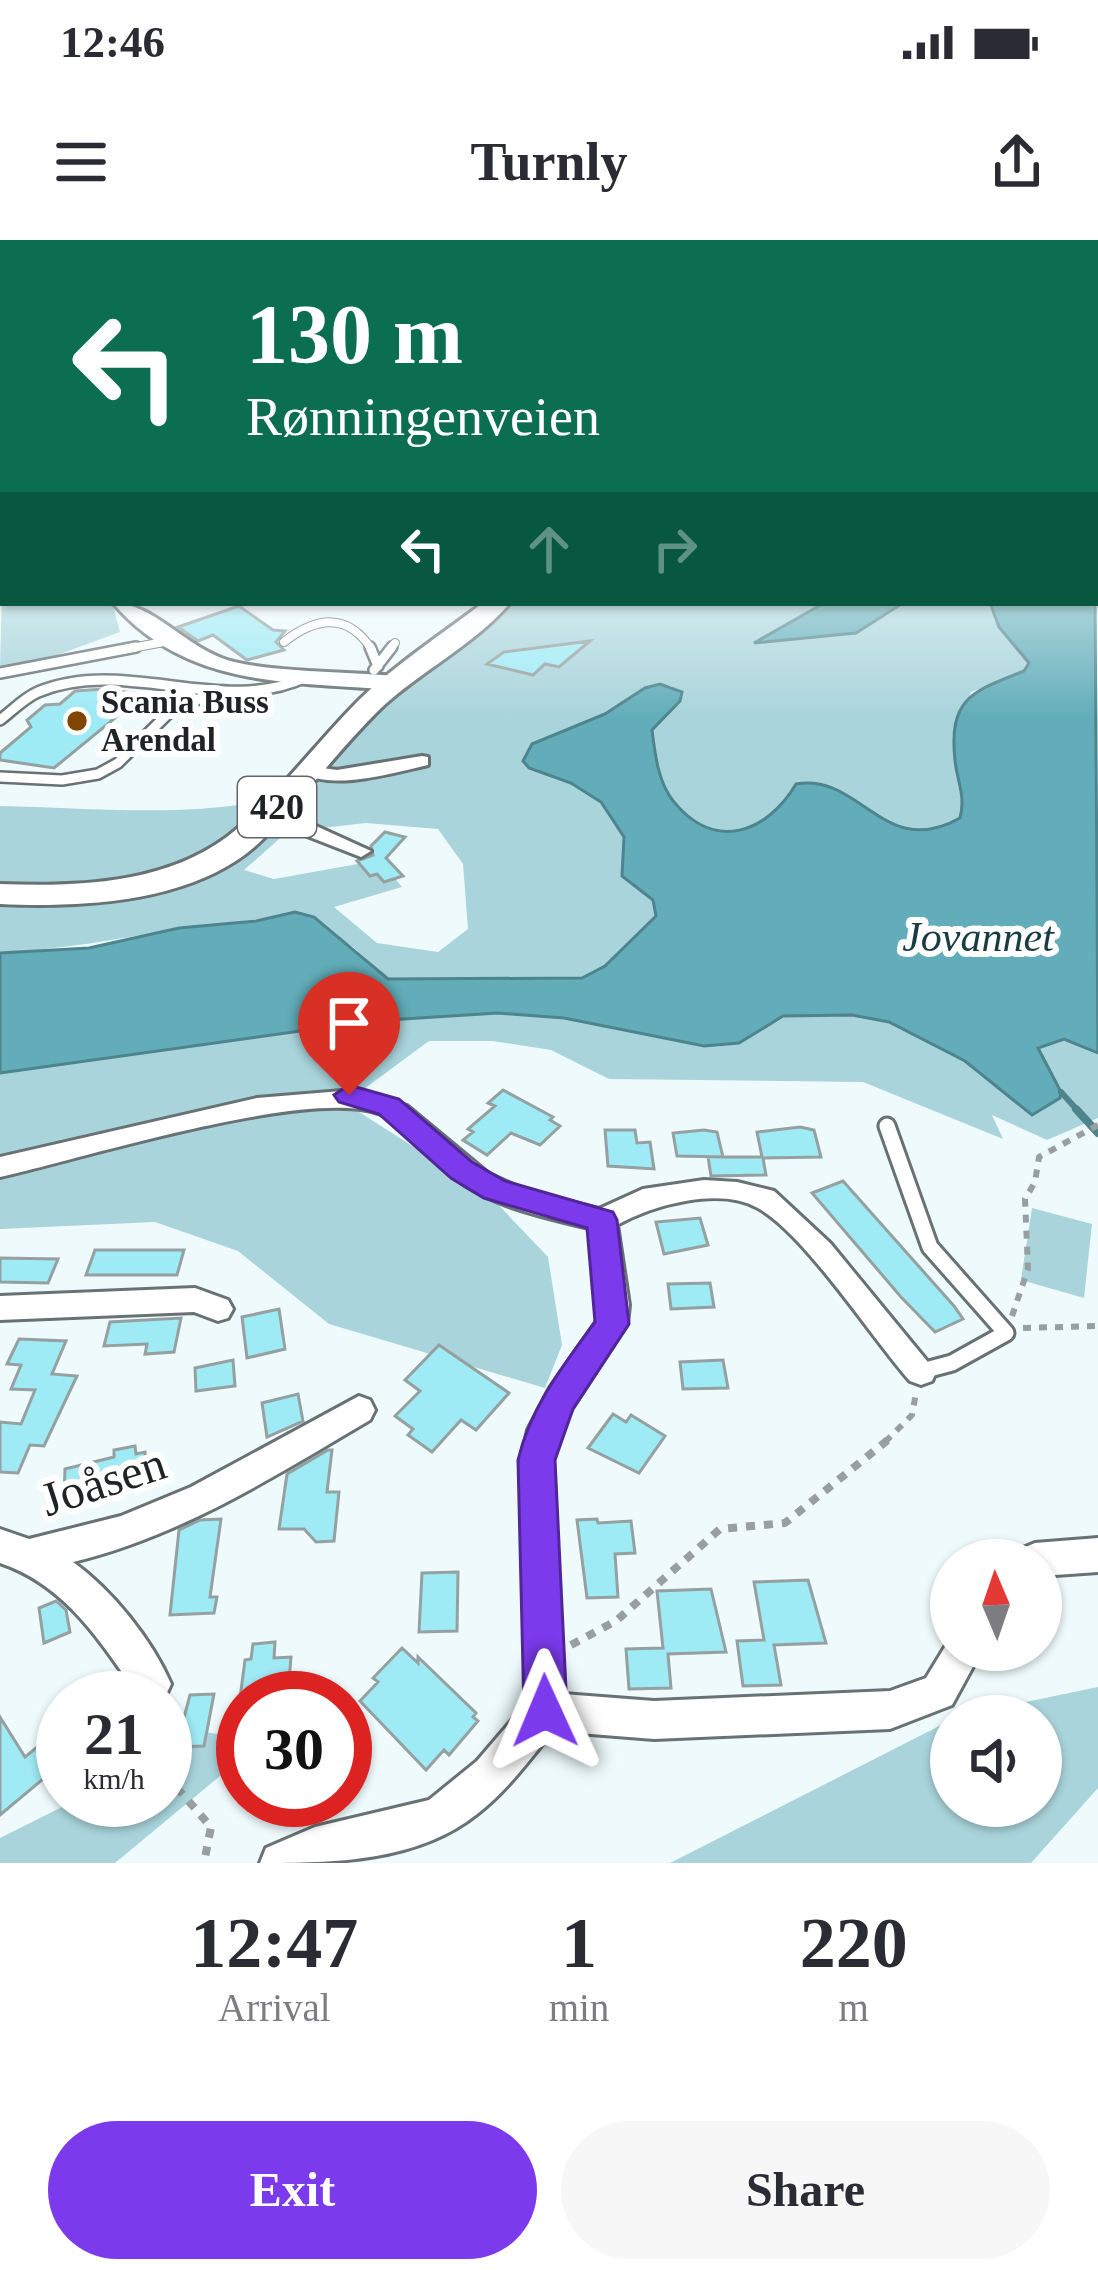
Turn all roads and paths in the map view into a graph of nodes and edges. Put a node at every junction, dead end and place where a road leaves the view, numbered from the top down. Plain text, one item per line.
1 (128, 606) edge
2 (493, 606) edge
3 (169, 640) junction
4 (284, 642) dead end
5 (395, 643) dead end
6 (0, 673) edge
7 (306, 677) junction
8 (380, 677) junction
9 (257, 689) junction
10 (0, 720) edge
11 (422, 760) dead end
12 (308, 772) junction
13 (0, 777) edge
14 (280, 804) junction
15 (361, 851) dead end
16 (0, 894) edge
17 (1098, 1125) edge
18 (887, 1126) dead end
19 (0, 1167) edge
20 (602, 1220) junction
21 (0, 1308) edge
22 (218, 1309) dead end
23 (1098, 1326) edge
24 (1006, 1333) junction
25 (921, 1372) junction
26 (358, 1410) dead end
27 (16, 1550) edge
28 (1098, 1555) edge
29 (1062, 1558) edge
30 (545, 1660) junction
31 (143, 1671) edge
32 (952, 1671) edge
33 (545, 1711) junction
34 (192, 1805) edge
35 (204, 1863) edge
36 (281, 1863) edge

1 - 3 street
2 - 8 main road, 420
3 - 6 lane
3 - 7 street
4 - 8 lane
5 - 8 lane
7 - 8 street
7 - 9 lane
8 - 12 main road, 420
9 - 10 lane
9 - 13 lane
11 - 12 street
12 - 14 main road, 420
14 - 15 street
14 - 16 main road, 420
17 - 24 path
18 - 24 lane
19 - 20 street
20 - 25 street
20 - 30 street
21 - 22 street
23 - 24 path
24 - 25 lane
25 - 30 path
26 - 27 street, Joåsen
27 - 31 street, Joåsen
28 - 29 street
30 - 33 street
32 - 33 street
33 - 36 street
34 - 35 path

